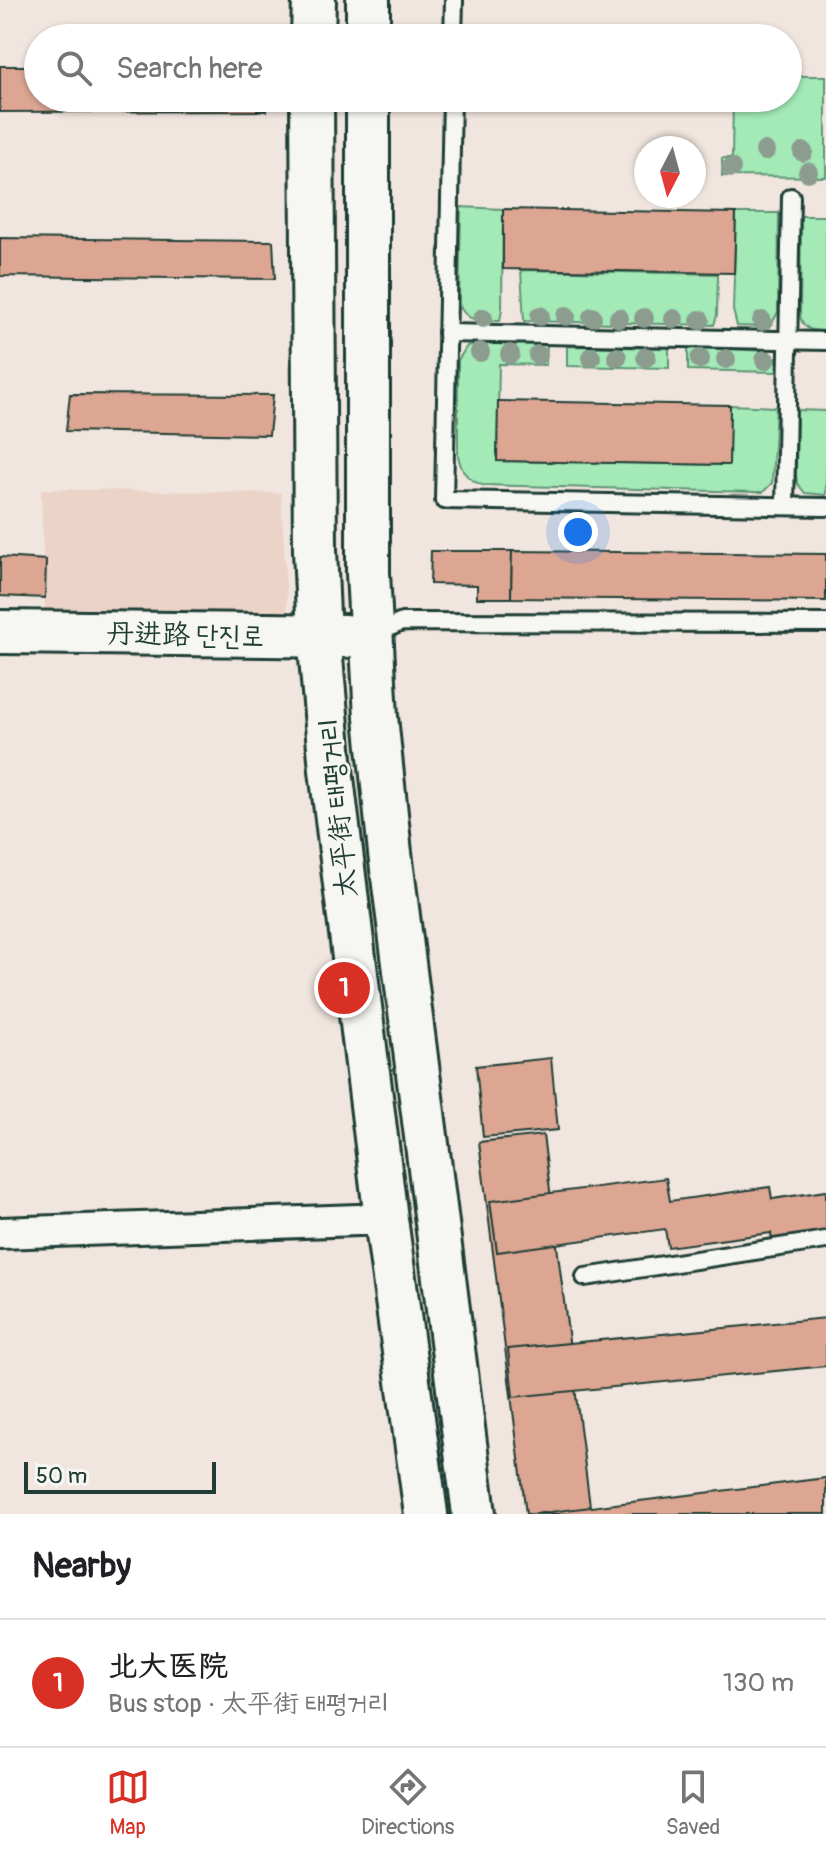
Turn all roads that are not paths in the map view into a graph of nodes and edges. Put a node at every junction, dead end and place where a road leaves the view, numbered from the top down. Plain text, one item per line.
1 (314, 0) edge
2 (368, 0) edge
3 (454, 0) edge
4 (313, 24) edge
5 (368, 24) edge
6 (453, 24) edge
7 (312, 112) edge
8 (368, 112) edge
9 (452, 112) edge
10 (791, 197) dead end
11 (447, 333) junction
12 (788, 340) junction
13 (826, 341) edge
14 (785, 506) junction
15 (826, 507) edge
16 (826, 623) edge
17 (0, 632) edge
18 (370, 635) junction
19 (319, 636) junction
20 (386, 1219) junction
21 (0, 1233) edge
22 (826, 1240) edge
23 (585, 1277) dead end
24 (426, 1514) edge
25 (474, 1514) edge

1 - 4 main road
2 - 5 main road
3 - 6 lane
7 - 19 main road, 太平街 태평거리
8 - 18 main road, 太平街 태평거리
9 - 11 lane
10 - 12 lane
11 - 12 lane
11 - 14 lane
12 - 13 lane
12 - 14 lane
14 - 15 lane
16 - 18 lane
17 - 19 main road, 丹进路 단진로
18 - 19 main road, 丹进路 단진로
18 - 25 main road, 太平街 태평거리
19 - 20 main road, 太平街 태평거리
20 - 21 street
20 - 24 main road, 太平街 태평거리
22 - 23 lane

